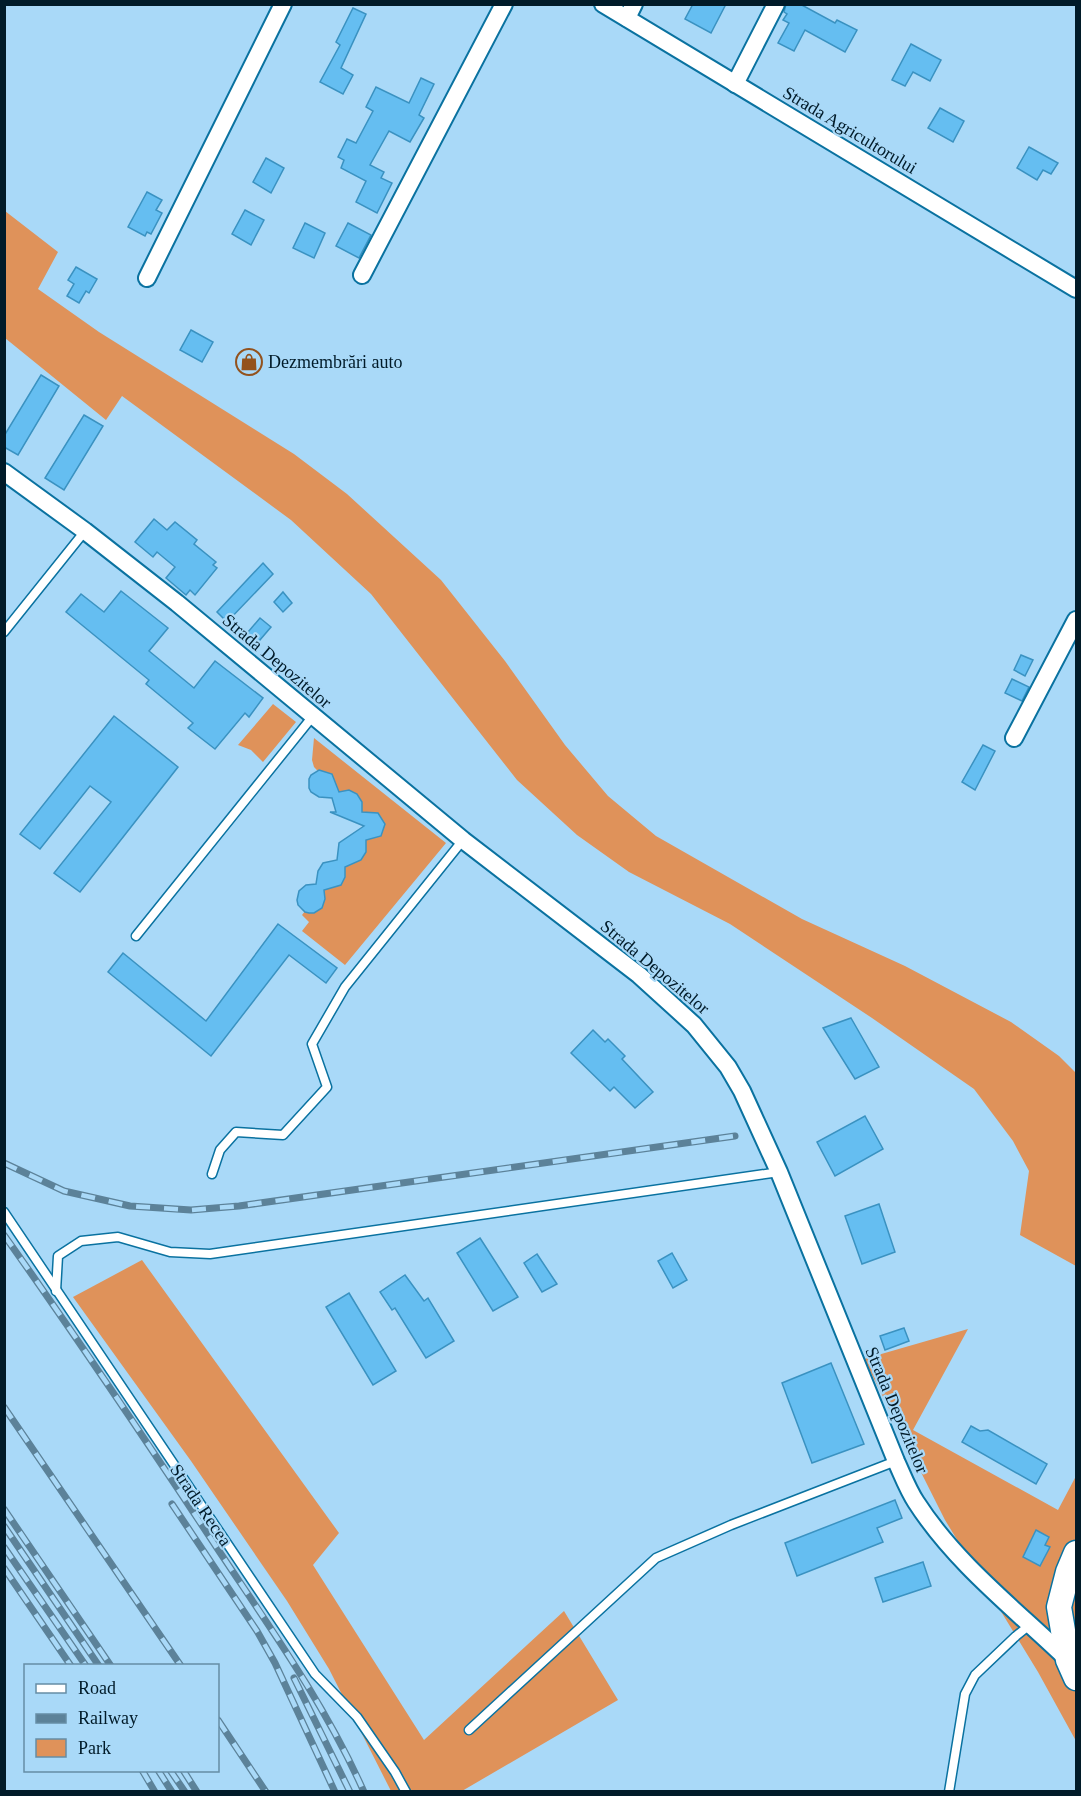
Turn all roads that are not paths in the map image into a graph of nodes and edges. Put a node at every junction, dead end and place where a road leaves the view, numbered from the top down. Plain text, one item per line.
1 (282, 4) edge
2 (504, 4) edge
3 (603, 4) edge
4 (776, 4) edge
5 (630, 11) edge
6 (735, 84) junction
7 (362, 274) dead end
8 (147, 278) dead end
9 (1077, 289) edge
10 (4, 472) edge
11 (86, 531) junction
12 (1077, 620) edge
13 (4, 632) edge
14 (313, 716) junction
15 (1014, 738) dead end
16 (463, 840) junction
17 (136, 936) dead end
18 (779, 1172) junction
19 (212, 1174) dead end
20 (4, 1212) edge
21 (56, 1291) junction
22 (896, 1461) junction
23 (1077, 1553) edge
24 (1031, 1624) junction
25 (1072, 1669) edge
26 (470, 1730) dead end
27 (406, 1791) edge
28 (949, 1791) edge

1 - 8 street
2 - 7 street
3 - 5 street, Strada Agricultorului
4 - 6 street
5 - 6 street, Strada Agricultorului
6 - 9 street, Strada Agricultorului
10 - 11 street, Strada Depozitelor
11 - 13 lane
11 - 14 street, Strada Depozitelor
12 - 15 street
14 - 16 street, Strada Depozitelor
14 - 17 lane
16 - 18 street, Strada Depozitelor
16 - 19 lane
18 - 21 lane
18 - 22 street, Strada Depozitelor
20 - 21 lane, Strada Recea
21 - 27 lane, Strada Recea
22 - 24 street, Strada Depozitelor
22 - 26 lane
23 - 25 main road
24 - 25 street, Strada Depozitelor
24 - 28 lane

